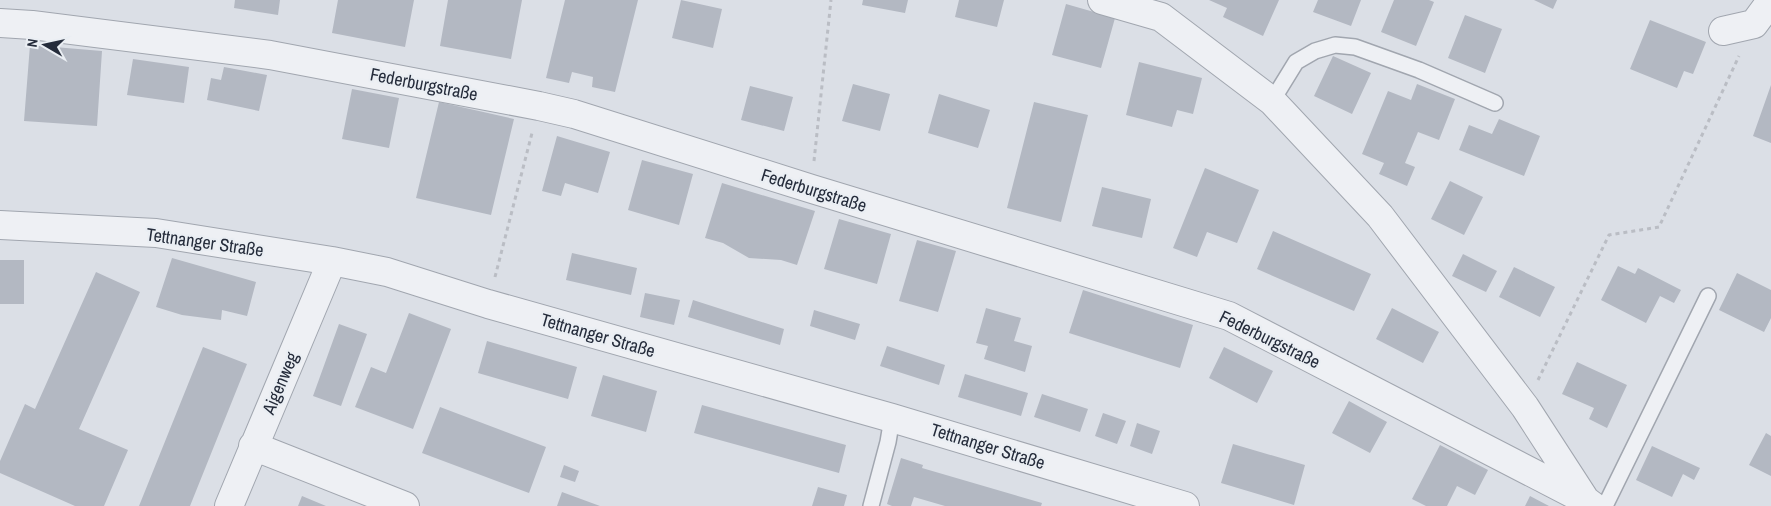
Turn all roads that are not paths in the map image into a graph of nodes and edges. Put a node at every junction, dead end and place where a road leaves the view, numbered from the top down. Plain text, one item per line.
1 (1102, 0) edge
2 (1771, 2) edge
3 (0, 23) edge
4 (1724, 31) dead end
5 (1272, 101) junction
6 (1496, 103) dead end
7 (0, 225) edge
8 (332, 261) junction
9 (1708, 296) dead end
10 (892, 418) junction
11 (253, 446) junction
12 (1594, 504) edge
13 (229, 506) edge
14 (405, 506) edge
15 (871, 506) edge
16 (1185, 506) edge

1 - 5 street
2 - 4 street
3 - 12 street, Federburgstraße
5 - 6 lane
5 - 12 street
7 - 8 street, Tettnanger Straße
8 - 10 street, Tettnanger Straße
8 - 11 street, Aigenweg
9 - 12 lane
10 - 15 lane
10 - 16 street, Tettnanger Straße
11 - 13 street, Aigenweg
11 - 14 street

